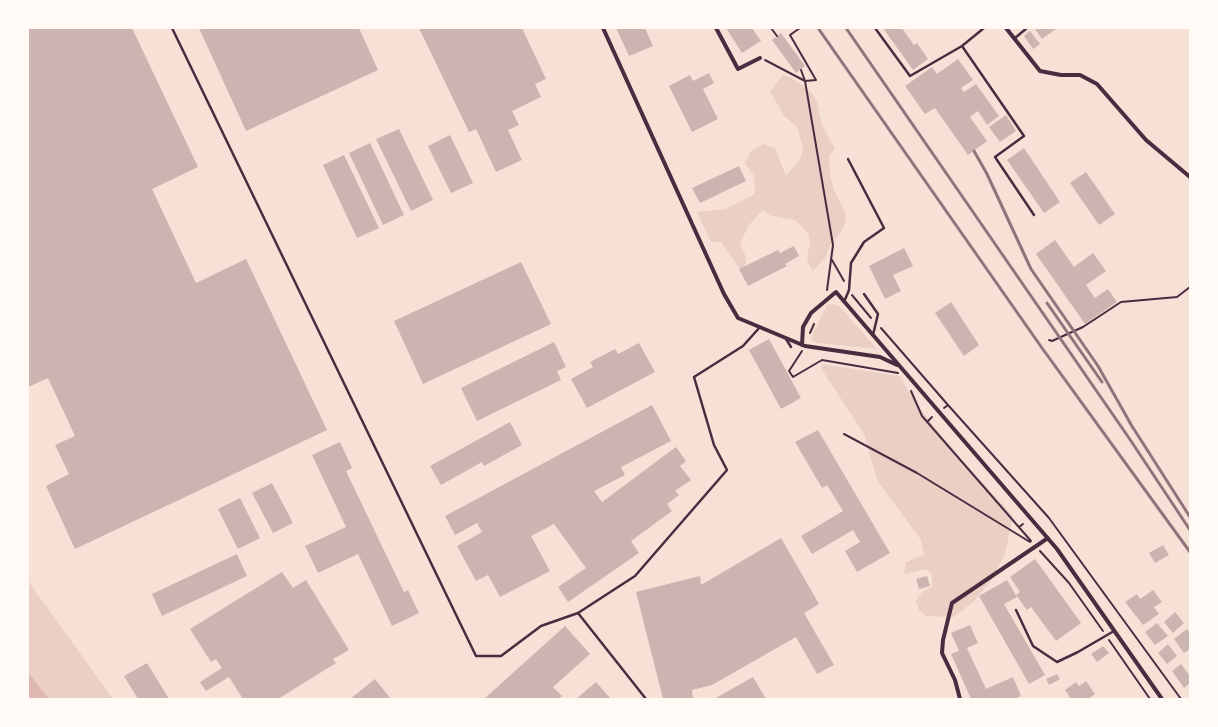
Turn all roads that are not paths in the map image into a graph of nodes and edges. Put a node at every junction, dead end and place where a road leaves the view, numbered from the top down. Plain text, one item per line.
1 (172, 28) edge
2 (603, 28) edge
3 (716, 28) edge
4 (875, 28) edge
5 (984, 28) edge
6 (1006, 28) edge
7 (1027, 28) edge
8 (1015, 38) junction
9 (962, 46) junction
10 (760, 58) road end
11 (848, 158) dead end
12 (1190, 177) edge
13 (1034, 215) dead end
14 (864, 294) dead end
15 (844, 302) junction
16 (760, 327) junction
17 (873, 335) junction
18 (786, 338) junction
19 (804, 345) junction
20 (792, 347) dead end
21 (900, 367) junction
22 (1048, 538) junction
23 (1016, 610) dead end
24 (578, 613) junction
25 (1114, 630) junction
26 (646, 699) edge
27 (960, 699) edge
28 (1162, 699) edge

1 - 24 lane
2 - 16 street
3 - 10 street
4 - 9 lane
5 - 9 lane
6 - 8 street
7 - 8 lane
8 - 12 street
9 - 13 lane
11 - 15 lane
14 - 17 lane
15 - 17 street
15 - 19 street
16 - 18 street
16 - 24 lane
17 - 21 street
18 - 19 street
18 - 20 lane
19 - 21 street
21 - 22 street
22 - 25 street
22 - 27 street
23 - 25 lane
24 - 26 lane
25 - 28 street

